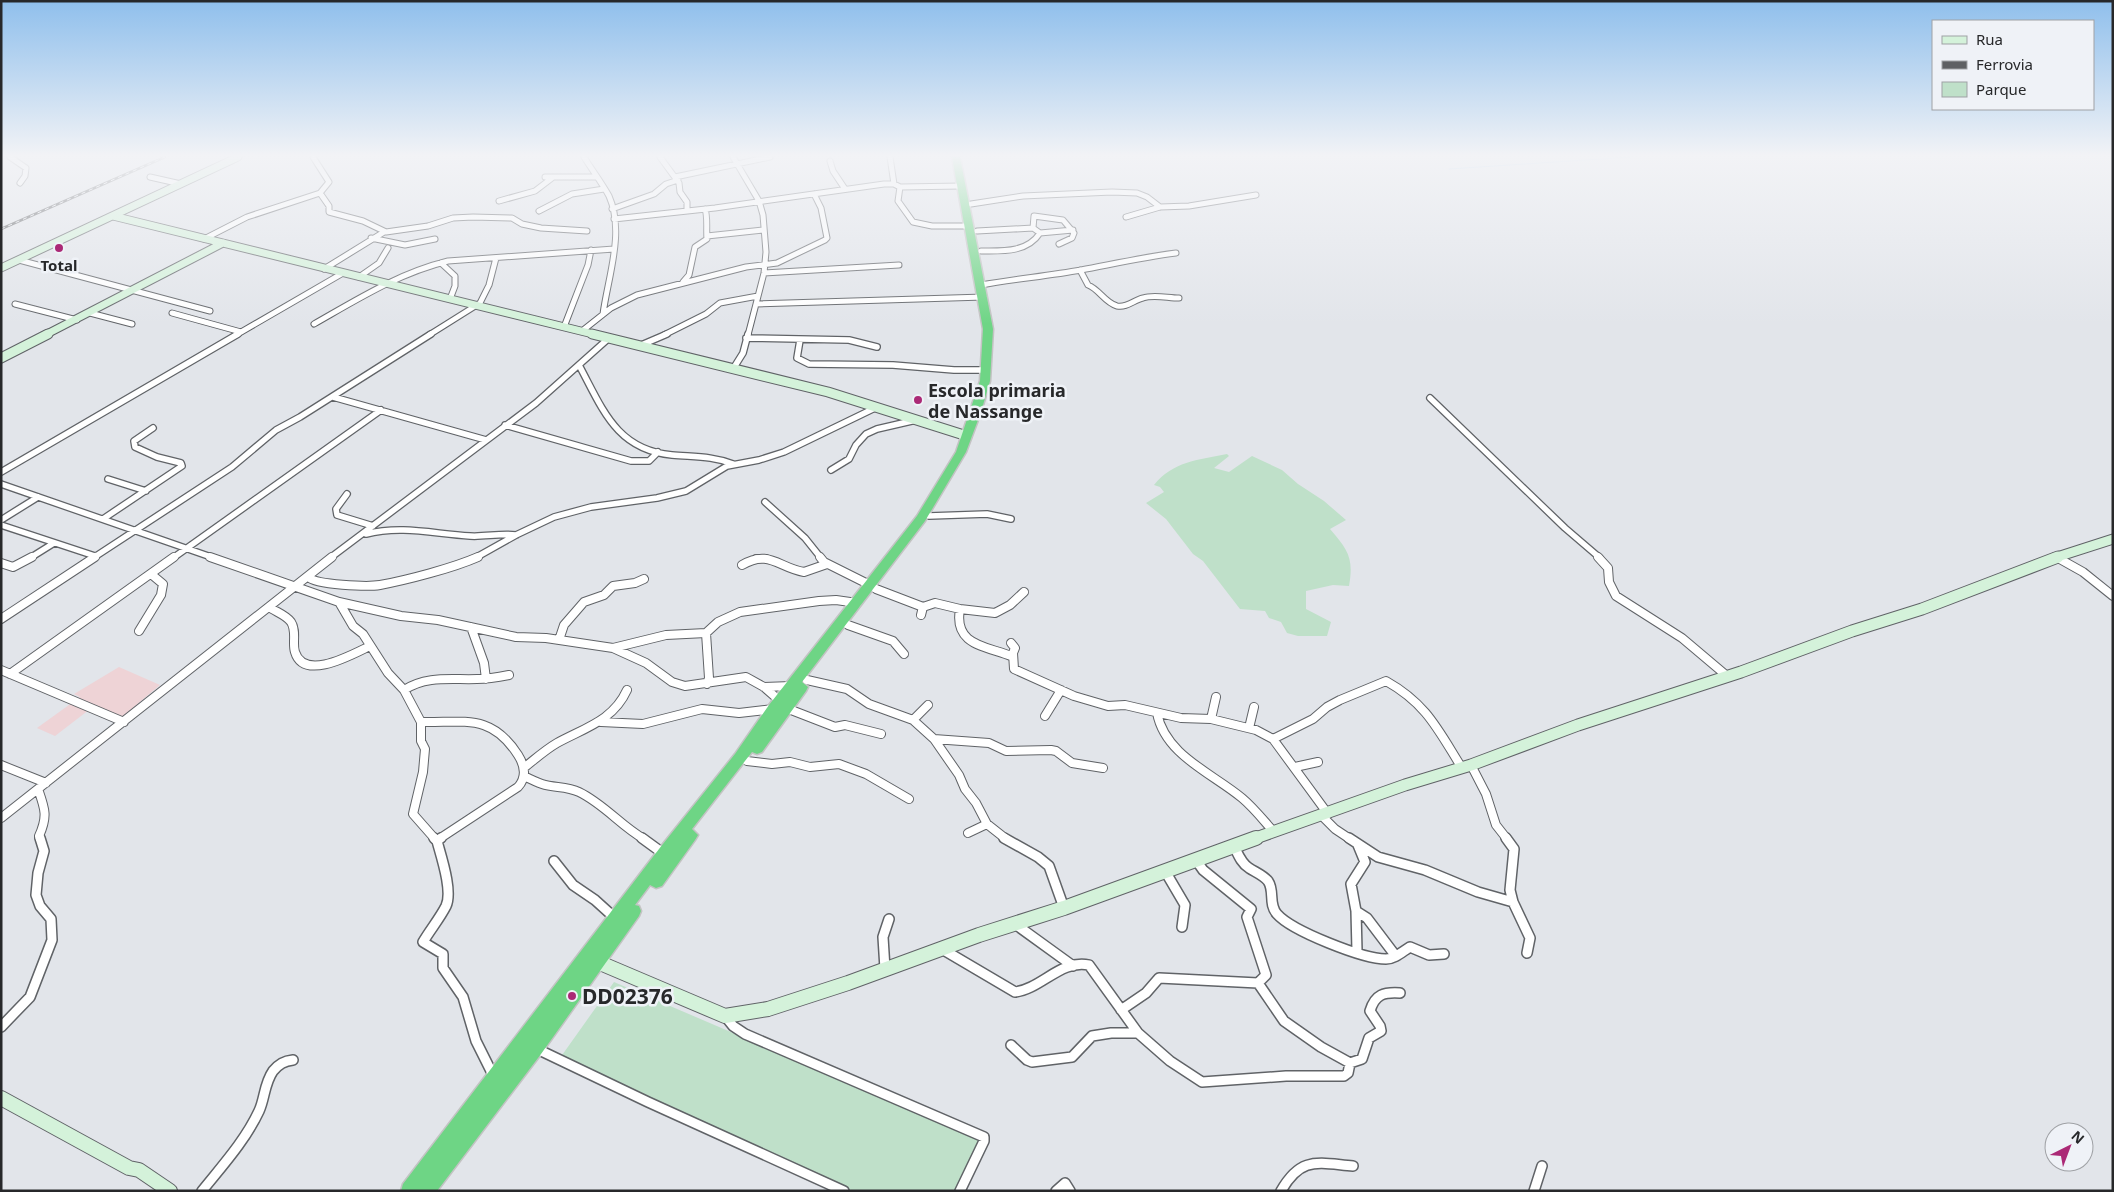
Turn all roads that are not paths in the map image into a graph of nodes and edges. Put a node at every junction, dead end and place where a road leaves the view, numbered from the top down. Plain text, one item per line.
1 (120, 213) edge
2 (260, 213) edge
3 (331, 213) edge
4 (613, 213) edge
5 (672, 213) edge
6 (706, 213) edge
7 (763, 213) edge
8 (822, 213) edge
9 (904, 213) edge
10 (968, 213) edge
11 (971, 213) edge
12 (1141, 213) edge
13 (113, 216) junction
14 (1126, 217) dead end
15 (614, 219) junction
16 (972, 228) junction
17 (1033, 228) junction
18 (763, 230) junction
19 (1073, 230) junction
20 (587, 231) dead end
21 (384, 232) junction
22 (1040, 233) junction
23 (707, 236) junction
24 (371, 238) junction
25 (204, 239) junction
26 (435, 239) dead end
27 (223, 243) junction
28 (1059, 244) dead end
29 (388, 248) dead end
30 (614, 249) junction
31 (590, 250) junction
32 (981, 251) junction
33 (1176, 253) dead end
34 (496, 258) junction
35 (18, 260) junction
36 (441, 263) junction
37 (764, 263) junction
38 (898, 265) dead end
39 (1, 268) edge
40 (324, 269) junction
41 (1080, 270) junction
42 (343, 273) junction
43 (764, 273) junction
44 (359, 277) junction
45 (683, 282) junction
46 (386, 283) junction
47 (984, 289) junction
48 (133, 290) junction
49 (758, 296) junction
50 (1179, 298) dead end
51 (450, 299) junction
52 (15, 304) dead end
53 (756, 304) junction
54 (476, 306) junction
55 (210, 311) dead end
56 (90, 313) junction
57 (172, 313) dead end
58 (603, 314) junction
59 (77, 320) junction
60 (132, 324) dead end
61 (314, 324) dead end
62 (564, 327) junction
63 (582, 331) junction
64 (241, 332) junction
65 (609, 338) junction
66 (746, 338) junction
67 (800, 340) junction
68 (639, 346) junction
69 (877, 347) dead end
70 (1, 358) edge
71 (580, 367) junction
72 (733, 369) junction
73 (986, 370) junction
74 (333, 397) junction
75 (1430, 398) dead end
76 (878, 407) junction
77 (381, 410) junction
78 (916, 420) junction
79 (505, 425) junction
80 (153, 428) dead end
81 (967, 436) junction
82 (486, 440) junction
83 (658, 452) junction
84 (733, 464) junction
85 (831, 470) dead end
86 (1, 472) edge
87 (108, 479) dead end
88 (1, 484) edge
89 (146, 491) junction
90 (347, 494) dead end
91 (38, 497) junction
92 (765, 502) dead end
93 (929, 516) junction
94 (103, 519) junction
95 (1011, 519) dead end
96 (1, 520) edge
97 (1, 525) edge
98 (373, 526) junction
99 (134, 530) junction
100 (516, 535) junction
101 (360, 536) junction
102 (2113, 539) edge
103 (54, 543) junction
104 (187, 549) junction
105 (95, 556) junction
106 (2058, 558) junction
107 (1, 562) edge
108 (827, 564) junction
109 (742, 565) dead end
110 (151, 574) junction
111 (308, 577) junction
112 (644, 579) dead end
113 (296, 587) junction
114 (873, 587) junction
115 (1024, 592) dead end
116 (2113, 596) edge
117 (339, 602) junction
118 (857, 603) junction
119 (270, 607) junction
120 (923, 607) junction
121 (960, 609) junction
122 (921, 615) dead end
123 (1, 620) edge
124 (848, 625) junction
125 (472, 627) junction
126 (139, 631) dead end
127 (706, 633) junction
128 (559, 640) junction
129 (1011, 643) dead end
130 (370, 646) junction
131 (613, 648) junction
132 (904, 654) dead end
133 (1013, 657) junction
134 (1, 670) edge
135 (10, 674) junction
136 (509, 675) dead end
137 (1727, 676) junction
138 (486, 679) junction
139 (807, 680) junction
140 (707, 684) junction
141 (792, 686) junction
142 (764, 687) junction
143 (404, 690) junction
144 (627, 690) dead end
145 (1061, 690) junction
146 (1216, 697) dead end
147 (780, 706) junction
148 (928, 706) dead end
149 (1254, 707) dead end
150 (1156, 713) junction
151 (1045, 716) dead end
152 (1211, 719) junction
153 (913, 720) junction
154 (124, 722) junction
155 (421, 722) junction
156 (601, 722) junction
157 (1249, 728) junction
158 (880, 734) dead end
159 (934, 739) junction
160 (1273, 739) junction
161 (747, 761) junction
162 (1318, 762) dead end
163 (1, 765) edge
164 (1466, 766) junction
165 (1295, 767) junction
166 (1102, 768) dead end
167 (524, 771) junction
168 (42, 786) junction
169 (909, 799) dead end
170 (1325, 815) junction
171 (1, 818) edge
172 (987, 824) junction
173 (1274, 832) junction
174 (968, 833) dead end
175 (437, 841) junction
176 (1358, 845) junction
177 (1234, 846) junction
178 (664, 854) junction
179 (1196, 860) junction
180 (554, 861) dead end
181 (1166, 871) junction
182 (1513, 902) junction
183 (1064, 908) junction
184 (1356, 911) junction
185 (889, 918) dead end
186 (616, 919) junction
187 (1014, 923) junction
188 (1182, 927) dead end
189 (942, 949) junction
190 (1357, 951) junction
191 (1527, 953) dead end
192 (1444, 954) dead end
193 (1395, 955) junction
194 (592, 960) junction
195 (1073, 966) junction
196 (885, 969) junction
197 (1258, 983) junction
198 (1400, 993) dead end
199 (1121, 1010) junction
200 (725, 1016) junction
201 (1, 1027) edge
202 (1138, 1032) junction
203 (1011, 1045) dead end
204 (535, 1048) junction
205 (293, 1060) dead end
206 (1350, 1063) junction
207 (496, 1080) junction
208 (1, 1098) edge
209 (1353, 1166) dead end
210 (1542, 1166) dead end
211 (170, 1191) edge
212 (202, 1191) edge
213 (410, 1191) edge
214 (425, 1191) edge
215 (844, 1191) edge
216 (960, 1191) edge
217 (1056, 1191) edge
218 (1070, 1191) edge
219 (1281, 1191) edge
220 (1534, 1191) edge

1 - 13 street
2 - 25 street
3 - 21 street
4 - 15 street
5 - 15 street
6 - 23 street
7 - 18 street
8 - 37 street
9 - 16 street
10 - 16 highway
11 - 16 highway
12 - 14 street
13 - 25 street
13 - 35 street
15 - 30 street
16 - 17 street
16 - 32 highway
16 - 47 highway
17 - 19 street
17 - 22 street
18 - 23 street
18 - 37 street
19 - 22 street
19 - 28 street
20 - 21 street
21 - 24 street
22 - 32 street
23 - 45 street
24 - 26 street
24 - 40 street
25 - 27 street
27 - 40 street
27 - 48 street
29 - 44 street
30 - 31 street
30 - 58 street
31 - 34 street
31 - 62 street
32 - 47 highway
33 - 41 street
34 - 36 street
34 - 54 street
35 - 39 street
35 - 48 street
36 - 46 street
36 - 51 street
37 - 43 street
37 - 45 street
38 - 43 street
40 - 42 street
41 - 47 street
41 - 50 street
42 - 44 street
42 - 64 street
43 - 49 street
44 - 46 street
45 - 58 street
46 - 51 street
46 - 61 street
47 - 53 street
47 - 73 highway
47 - 93 highway
48 - 55 street
48 - 56 street
49 - 53 street
49 - 68 street
51 - 54 street
52 - 59 street
53 - 66 street
54 - 62 street
54 - 74 street
56 - 59 street
56 - 60 street
57 - 64 street
58 - 63 street
59 - 70 street
62 - 63 street
63 - 65 street
64 - 86 street
65 - 68 street
65 - 71 street
66 - 67 street
66 - 72 street
67 - 69 street
67 - 73 street
68 - 72 street
71 - 79 street
71 - 83 street
72 - 76 street
73 - 81 highway
74 - 77 street
74 - 99 street
75 - 137 street
76 - 78 street
76 - 84 street
77 - 82 street
77 - 104 street
78 - 81 street
78 - 85 street
79 - 82 street
79 - 83 street
80 - 89 street
81 - 114 highway
82 - 98 street
83 - 84 street
84 - 100 street
87 - 89 street
88 - 91 street
89 - 94 street
90 - 98 street
91 - 94 street
91 - 96 street
92 - 108 street
93 - 95 street
93 - 114 highway
94 - 99 street
97 - 103 street
98 - 101 street
99 - 104 street
99 - 105 street
100 - 101 street
100 - 111 street
101 - 111 street
102 - 106 street
103 - 105 street
103 - 107 street
104 - 110 street
104 - 113 street
105 - 123 street
106 - 116 street
106 - 137 street
108 - 109 street
108 - 114 street
110 - 126 street
110 - 135 street
111 - 113 street
112 - 128 street
113 - 117 street
113 - 119 street
114 - 118 highway
114 - 120 street
114 - 124 highway
115 - 121 street
117 - 125 street
117 - 130 street
118 - 127 street
118 - 141 highway
119 - 130 street
119 - 154 street
120 - 121 street
120 - 122 street
121 - 133 street
124 - 132 street
124 - 139 highway
125 - 128 street
125 - 138 street
127 - 131 street
127 - 140 street
128 - 131 street
129 - 133 street
130 - 143 street
131 - 140 street
133 - 145 street
134 - 135 street
135 - 154 street
136 - 138 street
137 - 164 street
138 - 143 street
139 - 147 highway
139 - 153 street
140 - 142 street
141 - 142 street
141 - 147 highway
142 - 147 street
143 - 155 street
144 - 156 street
145 - 150 street
145 - 151 street
146 - 152 street
147 - 156 street
147 - 158 street
147 - 161 highway
147 - 178 highway
148 - 153 street
149 - 157 street
150 - 152 street
150 - 173 street
152 - 157 street
153 - 159 street
154 - 168 street
155 - 167 street
155 - 175 street
156 - 167 street
157 - 160 street
159 - 166 street
159 - 172 street
160 - 164 street
160 - 165 street
161 - 169 street
161 - 194 highway
162 - 165 street
163 - 168 street
164 - 170 street
164 - 182 street
165 - 170 street
167 - 175 street
167 - 178 street
168 - 171 street
168 - 201 street
170 - 173 street
170 - 176 street
172 - 174 street
172 - 183 street
173 - 177 street
175 - 207 street
176 - 182 street
176 - 184 street
177 - 179 street
177 - 190 street
178 - 186 highway
179 - 181 street
179 - 197 street
180 - 186 street
181 - 183 street
181 - 188 street
182 - 191 street
183 - 187 street
184 - 190 street
184 - 193 street
185 - 196 street
186 - 194 highway
187 - 189 street
187 - 195 street
189 - 195 street
189 - 196 street
190 - 193 street
192 - 193 street
194 - 200 street
194 - 204 highway
194 - 207 highway
195 - 199 street
196 - 200 street
197 - 199 street
197 - 206 street
198 - 206 street
199 - 202 street
200 - 216 street
202 - 203 street
202 - 206 street
204 - 214 highway
204 - 215 street
205 - 212 street
207 - 213 highway
208 - 211 street
209 - 219 street
210 - 220 street
217 - 218 street

